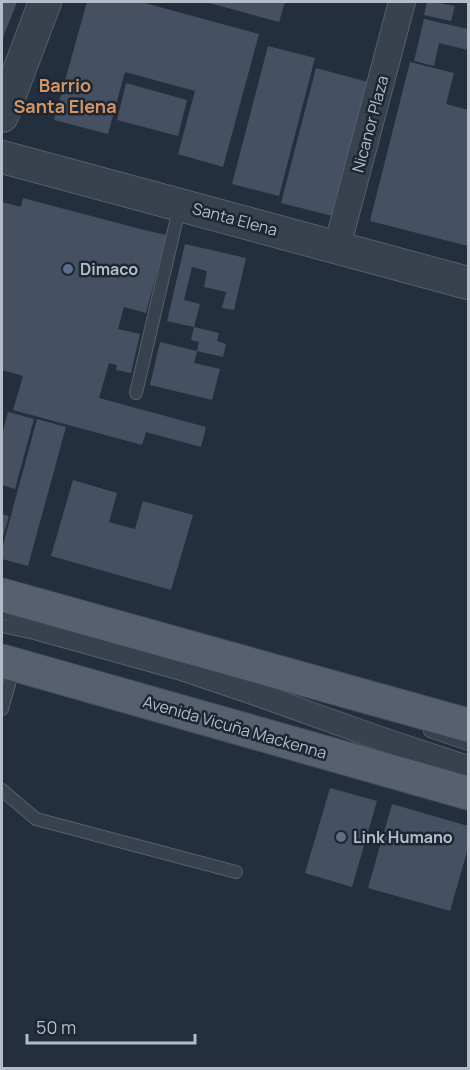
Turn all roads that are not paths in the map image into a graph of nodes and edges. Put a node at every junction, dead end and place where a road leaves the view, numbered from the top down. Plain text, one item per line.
1 (45, 2) edge
2 (402, 2) edge
3 (2, 116) edge
4 (2, 157) edge
5 (180, 204) junction
6 (337, 247) junction
7 (468, 283) edge
8 (136, 393) dead end
9 (2, 595) edge
10 (2, 613) edge
11 (2, 626) edge
12 (8, 663) edge
13 (320, 684) junction
14 (2, 709) edge
15 (396, 718) dead end
16 (415, 725) dead end
17 (468, 725) edge
18 (468, 744) edge
19 (468, 762) edge
20 (468, 774) edge
21 (2, 790) edge
22 (468, 793) edge
23 (236, 872) dead end

1 - 3 street
2 - 6 street, Nicanor Plaza
4 - 5 street, Santa Elena
5 - 6 street, Santa Elena
5 - 8 lane
6 - 7 street, Santa Elena
9 - 13 main road
10 - 19 lane
11 - 20 lane
12 - 14 lane
12 - 22 main road, Avenida Vicuña Mackenna
13 - 15 lane
13 - 17 main road
16 - 18 lane
21 - 23 lane

